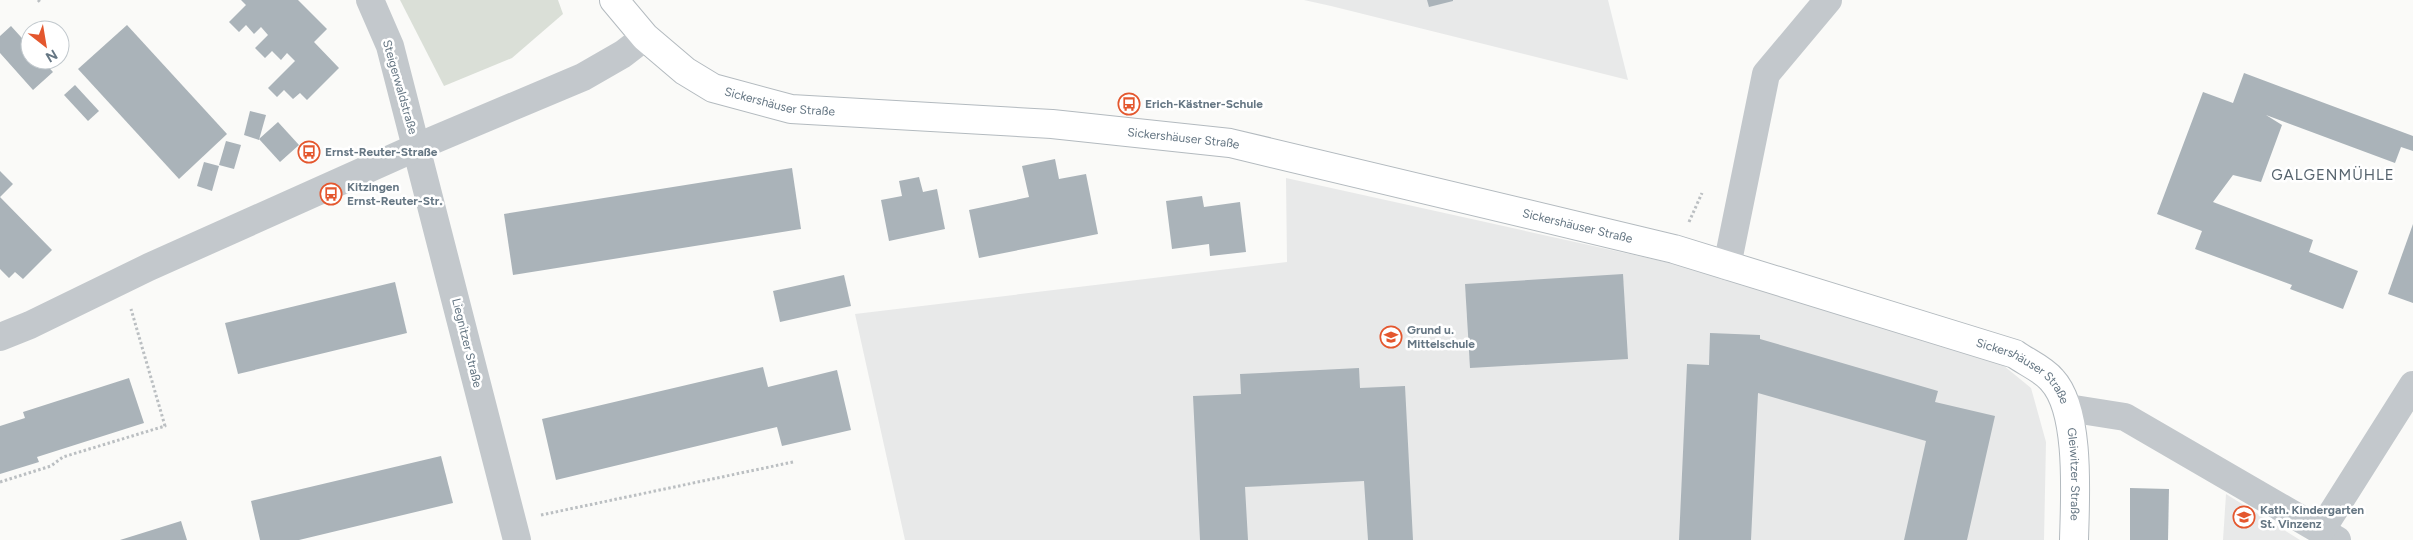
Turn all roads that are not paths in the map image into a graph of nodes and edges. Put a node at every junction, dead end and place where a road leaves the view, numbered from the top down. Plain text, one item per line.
1 (370, 0) edge
2 (614, 0) edge
3 (1828, 0) edge
4 (645, 36) junction
5 (417, 147) junction
6 (1727, 266) junction
7 (0, 337) edge
8 (2413, 385) edge
9 (2068, 408) junction
10 (515, 531) edge
11 (2330, 535) edge
12 (2074, 540) edge

1 - 5 street, Steigerwaldstraße
2 - 4 street, Sickershäuser Straße
3 - 6 street
4 - 5 street
4 - 6 street, Sickershäuser Straße
5 - 7 street
5 - 10 street, Liegnitzer Straße
6 - 9 street, Sickershäuser Straße
8 - 11 street, Sickershäuser Straße
9 - 11 street, Sickershäuser Straße
9 - 12 street, Gleiwitzer Straße

